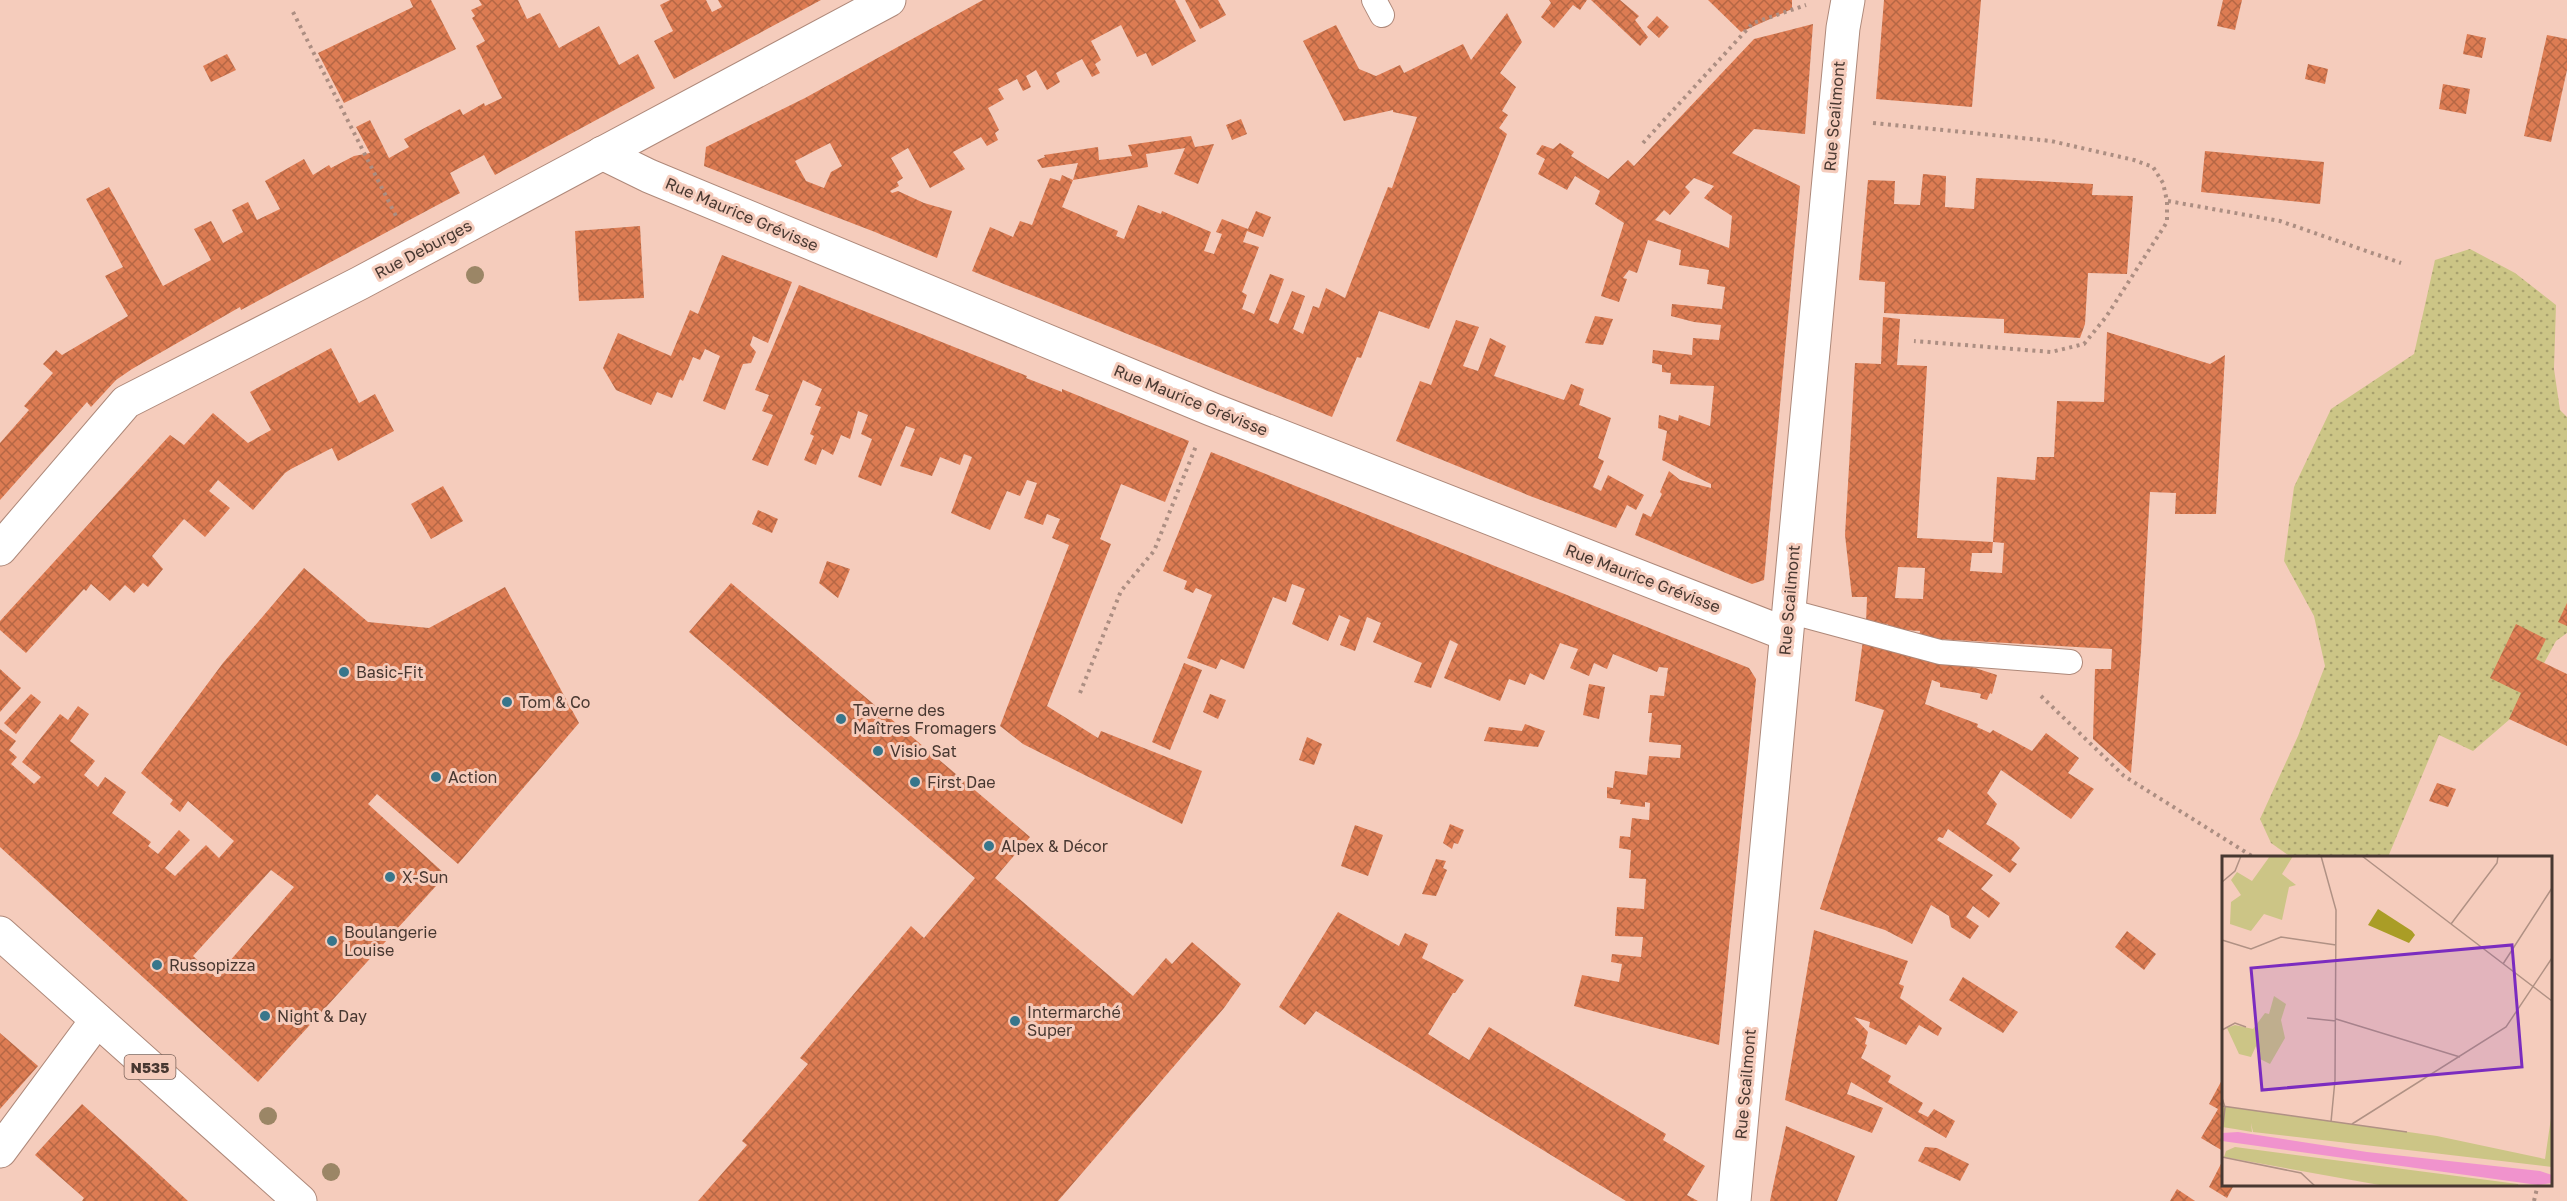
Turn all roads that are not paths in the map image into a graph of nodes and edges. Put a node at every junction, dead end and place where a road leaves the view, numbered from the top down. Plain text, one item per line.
1 (889, 0) edge
2 (1848, 0) edge
3 (602, 153) junction
4 (0, 549) edge
5 (1787, 622) junction
6 (2070, 662) dead end
7 (0, 933) edge
8 (97, 1020) junction
9 (0, 1151) edge
10 (300, 1201) edge
11 (1734, 1201) edge

1 - 3 street, Rue Deburges
2 - 5 street, Rue Scailmont
3 - 4 street, Rue Deburges
3 - 5 street, Rue Maurice Grévisse
5 - 6 lane
5 - 11 street, Rue Scailmont
7 - 8 street, N535
8 - 9 street
8 - 10 street, N535

